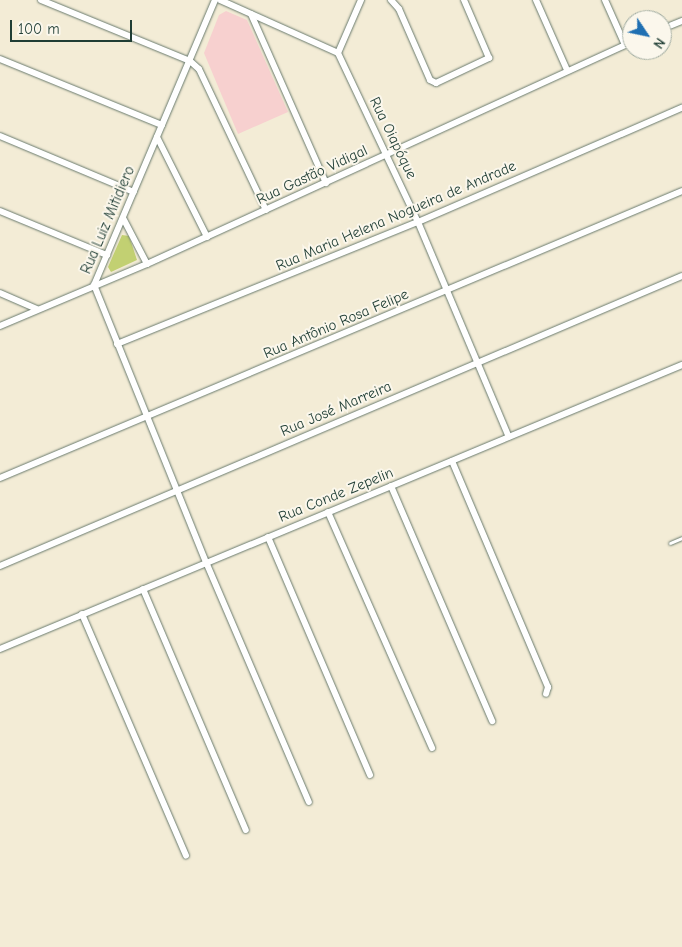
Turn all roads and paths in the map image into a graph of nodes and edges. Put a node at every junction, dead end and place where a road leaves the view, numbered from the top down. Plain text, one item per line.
1 (41, 0) edge
2 (215, 0) edge
3 (220, 0) edge
4 (361, 0) edge
5 (391, 0) edge
6 (464, 0) edge
7 (536, 0) edge
8 (605, 0) edge
9 (251, 14) junction
10 (622, 40) edge
11 (622, 46) edge
12 (338, 53) junction
13 (0, 59) edge
14 (190, 61) junction
15 (567, 70) junction
16 (682, 108) edge
17 (162, 125) junction
18 (0, 136) edge
19 (157, 137) junction
20 (388, 153) junction
21 (326, 183) junction
22 (682, 191) edge
23 (134, 192) junction
24 (266, 210) junction
25 (0, 211) edge
26 (123, 218) junction
27 (418, 222) junction
28 (207, 237) junction
29 (107, 255) junction
30 (147, 264) junction
31 (682, 276) edge
32 (94, 285) junction
33 (448, 290) junction
34 (0, 293) edge
35 (37, 309) junction
36 (0, 326) edge
37 (118, 344) junction
38 (479, 362) junction
39 (682, 365) edge
40 (147, 417) junction
41 (509, 437) junction
42 (452, 461) junction
43 (0, 478) edge
44 (391, 486) junction
45 (177, 490) junction
46 (328, 512) junction
47 (268, 537) junction
48 (682, 538) edge
49 (670, 543) dead end
50 (206, 562) junction
51 (0, 566) edge
52 (143, 589) junction
53 (82, 614) junction
54 (0, 649) edge
55 (546, 694) dead end
56 (492, 721) dead end
57 (432, 748) dead end
58 (370, 775) dead end
59 (309, 802) dead end
60 (246, 830) dead end
61 (186, 856) dead end

1 - 14 street
2 - 14 street, Rua Luiz Mitidiero
3 - 9 street
4 - 12 street
5 - 6 street
7 - 15 street
8 - 10 street
9 - 12 street
9 - 21 street
11 - 15 street, Rua Gastão Vidigal
12 - 20 street, Rua Oiapóque
13 - 17 street
14 - 17 street, Rua Luiz Mitidiero
14 - 24 street
15 - 20 street, Rua Gastão Vidigal
16 - 27 street, Rua Maria Helena Nogueira de Andrade
17 - 19 street, Rua Luiz Mitidiero
18 - 23 street
19 - 23 street, Rua Luiz Mitidiero
19 - 28 street
20 - 21 street, Rua Gastão Vidigal
20 - 27 street, Rua Oiapóque
21 - 24 street, Rua Gastão Vidigal
22 - 33 street, Rua Antônio Rosa Felipe
23 - 26 street, Rua Luiz Mitidiero
24 - 28 street, Rua Gastão Vidigal
25 - 29 street
26 - 29 street, Rua Luiz Mitidiero
26 - 30 street
27 - 33 street, Rua Oiapóque
27 - 37 street, Rua Maria Helena Nogueira de Andrade
28 - 30 street, Rua Gastão Vidigal
29 - 32 street, Rua Luiz Mitidiero
30 - 32 street, Rua Gastão Vidigal
31 - 38 street, Rua José Marreira
32 - 35 street, Rua Gastão Vidigal
32 - 37 street, Rua Luiz Mitidiero
33 - 38 street, Rua Oiapóque
33 - 40 street, Rua Antônio Rosa Felipe
34 - 35 street
35 - 36 street, Rua Gastão Vidigal
37 - 40 street, Rua Luiz Mitidiero
38 - 41 street, Rua Oiapóque
38 - 45 street, Rua José Marreira
39 - 41 street, Rua Conde Zepelin
40 - 43 street, Rua Antônio Rosa Felipe
40 - 45 street, Rua Luiz Mitidiero
41 - 42 street, Rua Conde Zepelin
42 - 44 street, Rua Conde Zepelin
42 - 55 street
44 - 46 street, Rua Conde Zepelin
44 - 56 street
45 - 50 street, Rua Luiz Mitidiero
45 - 51 street, Rua José Marreira
46 - 47 street, Rua Conde Zepelin
46 - 57 street
47 - 50 street, Rua Conde Zepelin
47 - 58 street
48 - 49 lane
50 - 52 street, Rua Conde Zepelin
50 - 59 street, Rua Luiz Mitidiero
52 - 53 street, Rua Conde Zepelin
52 - 60 street
53 - 54 street, Rua Conde Zepelin
53 - 61 street

